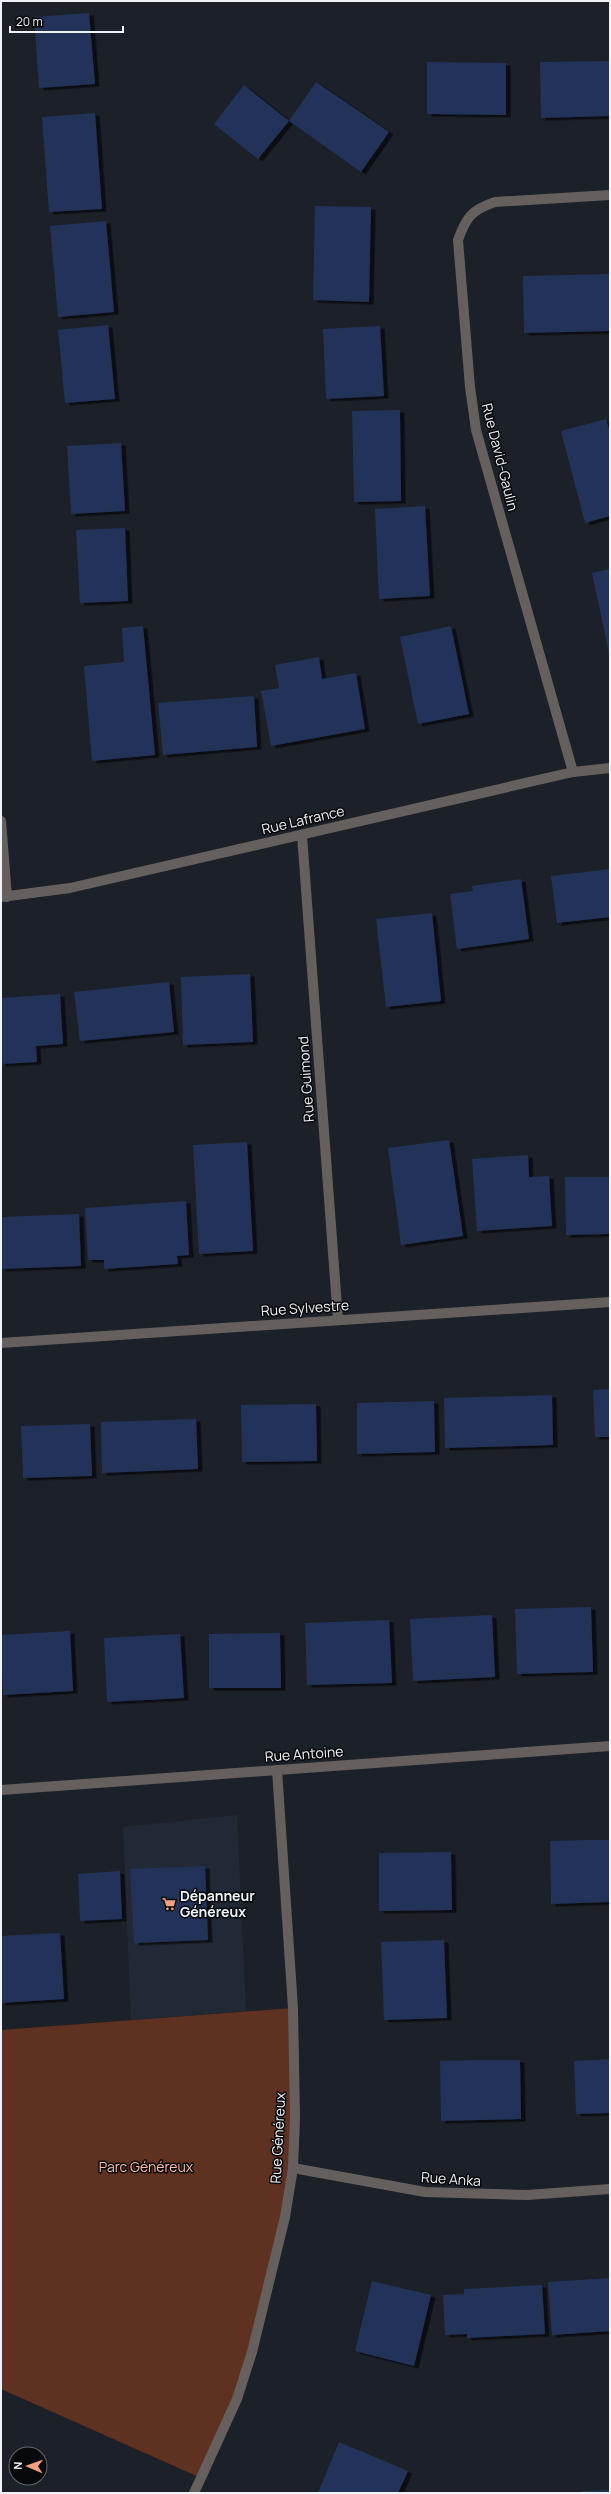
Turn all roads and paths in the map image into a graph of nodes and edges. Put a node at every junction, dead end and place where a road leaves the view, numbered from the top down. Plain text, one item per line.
1 (610, 195) edge
2 (610, 768) edge
3 (573, 772) junction
4 (1, 821) edge
5 (302, 835) junction
6 (4, 897) edge
7 (610, 1302) edge
8 (338, 1320) junction
9 (1, 1343) edge
10 (610, 1746) edge
11 (277, 1770) junction
12 (1, 1790) edge
13 (293, 2168) junction
14 (610, 2189) edge
15 (194, 2493) edge

1 - 3 street, Rue David-Gaulin
2 - 3 street, Rue Lafrance
3 - 5 street, Rue Lafrance
4 - 6 street
5 - 6 street, Rue Lafrance
5 - 8 street, Rue Guimond
7 - 8 street, Rue Sylvestre
8 - 9 street, Rue Sylvestre
10 - 11 street, Rue Antoine
11 - 12 street, Rue Antoine
11 - 13 street, Rue Généreux
13 - 14 street, Rue Anka
13 - 15 street, Rue Généreux

